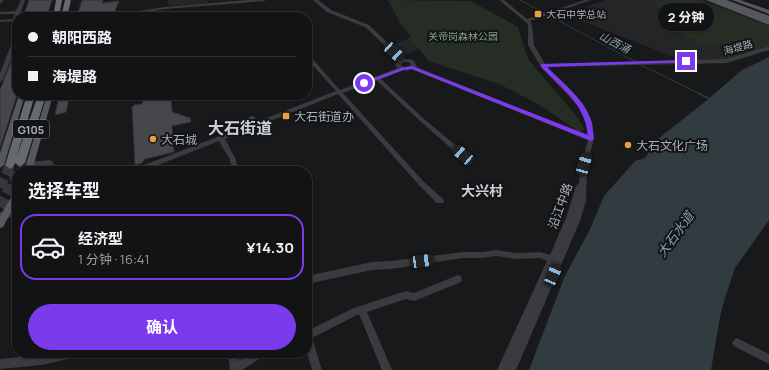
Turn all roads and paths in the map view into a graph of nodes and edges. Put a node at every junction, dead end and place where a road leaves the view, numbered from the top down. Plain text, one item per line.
1 (23, 0) edge
2 (59, 0) edge
3 (68, 0) edge
4 (166, 0) edge
5 (264, 0) edge
6 (315, 0) edge
7 (501, 0) edge
8 (589, 0) edge
9 (709, 0) edge
10 (718, 0) edge
11 (727, 0) edge
12 (735, 0) edge
13 (750, 5) junction
14 (165, 8) junction
15 (12, 12) edge
16 (18, 12) edge
17 (57, 12) edge
18 (65, 12) edge
19 (139, 12) edge
20 (157, 12) edge
21 (739, 12) junction
22 (769, 12) edge
23 (0, 13) edge
24 (769, 16) edge
25 (769, 19) edge
26 (0, 20) edge
27 (12, 20) edge
28 (526, 21) junction
29 (769, 23) edge
30 (769, 48) edge
31 (12, 49) edge
32 (403, 60) junction
33 (312, 61) edge
34 (543, 66) junction
35 (412, 68) junction
36 (402, 69) junction
37 (377, 78) junction
38 (0, 80) edge
39 (339, 92) junction
40 (20, 100) edge
41 (30, 100) edge
42 (41, 100) edge
43 (48, 100) edge
44 (221, 138) junction
45 (591, 139) junction
46 (463, 155) dead end
47 (0, 165) tunnel mouth
48 (10, 165) tunnel mouth
49 (26, 166) edge
50 (51, 166) edge
51 (149, 166) edge
52 (234, 166) edge
53 (440, 201) dead end
54 (12, 202) edge
55 (3, 215) edge
56 (0, 224) edge
57 (555, 260) junction
58 (312, 279) edge
59 (458, 279) dead end
60 (362, 310) junction
61 (312, 334) edge
62 (737, 343) dead end
63 (312, 353) edge
64 (51, 358) edge
65 (234, 358) edge
66 (253, 358) edge
67 (769, 359) edge
68 (0, 364) edge
69 (235, 369) edge
70 (317, 370) edge
71 (387, 370) edge
72 (502, 370) edge
73 (511, 370) edge

1 - 16 street
2 - 17 highway
3 - 18 highway
4 - 14 street
5 - 14 street
6 - 32 street
7 - 28 street
8 - 28 street
9 - 21 main road
10 - 25 main road, bridge
11 - 24 main road, bridge
12 - 13 main road
13 - 21 main road
13 - 22 main road
14 - 19 street
14 - 20 street
15 - 23 street
21 - 29 main road
26 - 27 street
28 - 34 street
30 - 34 street, 海堤路
31 - 38 street
32 - 35 street
32 - 36 street
33 - 39 street
34 - 45 street
35 - 36 street
35 - 45 street
36 - 37 street
37 - 39 street
37 - 46 street
39 - 44 street
39 - 53 street
40 - 47 main road
41 - 48 highway, G105
42 - 49 highway, G105
43 - 49 main road
44 - 51 street
44 - 52 street
45 - 57 street, 沿江中路
49 - 50 street
54 - 55 main road
55 - 56 main road
57 - 58 street
57 - 72 street, 沿江中路
57 - 73 street, 沿江中路
59 - 60 street
60 - 61 street
60 - 71 street
62 - 67 street
63 - 70 street
64 - 68 street
65 - 69 street
66 - 69 street

